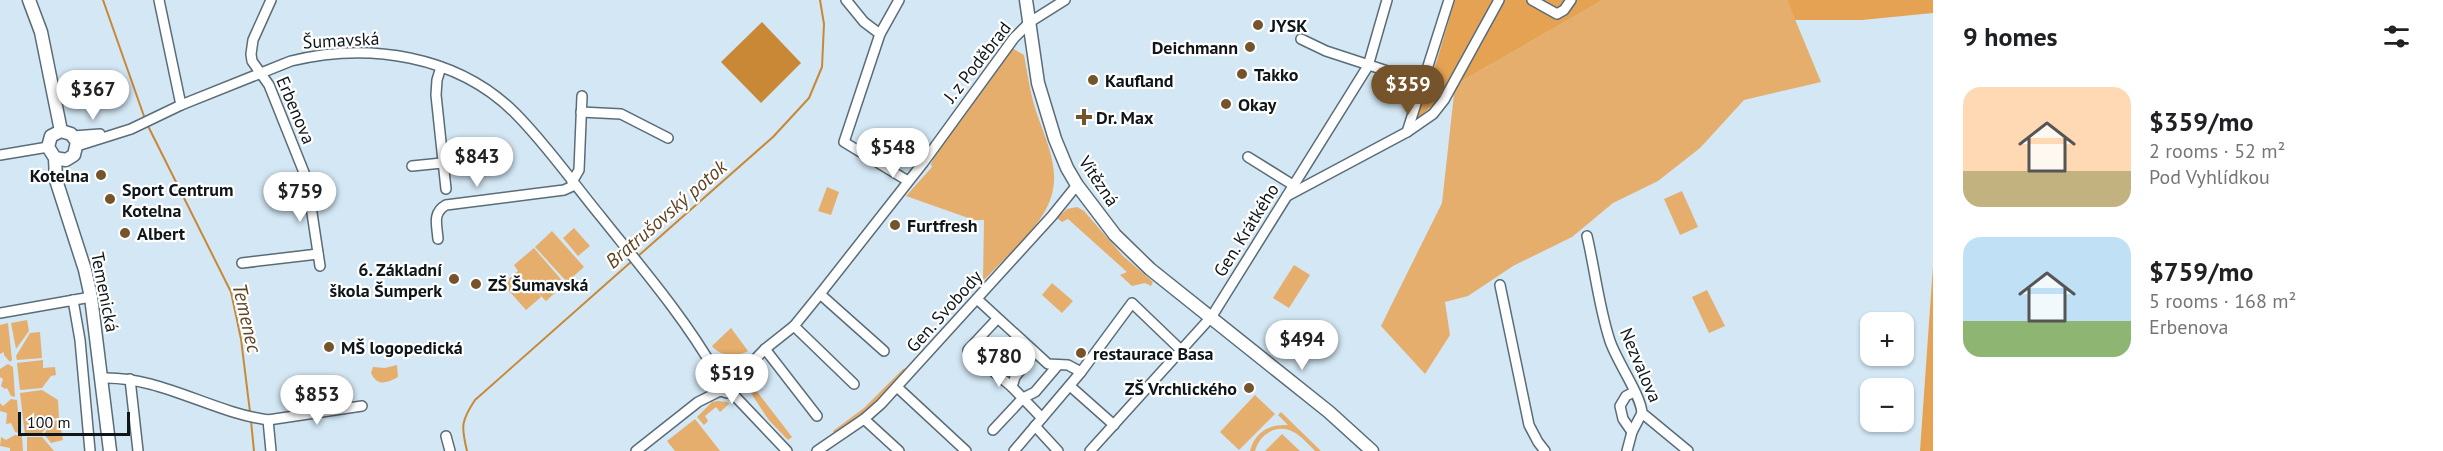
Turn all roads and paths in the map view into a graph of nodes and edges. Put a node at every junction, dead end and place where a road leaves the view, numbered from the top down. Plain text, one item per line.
1 (29, 0) edge
2 (159, 0) edge
3 (271, 0) edge
4 (846, 0) edge
5 (899, 0) edge
6 (1026, 0) edge
7 (1065, 0) edge
8 (1387, 0) edge
9 (1449, 0) edge
10 (1500, 0) edge
11 (1532, 0) edge
12 (1571, 0) edge
13 (1030, 22) junction
14 (880, 34) junction
15 (1300, 39) dead end
16 (1368, 66) junction
17 (441, 67) junction
18 (261, 73) junction
19 (1424, 83) junction
20 (582, 96) dead end
21 (181, 105) junction
22 (581, 112) junction
23 (1407, 132) junction
24 (57, 133) junction
25 (669, 138) dead end
26 (75, 141) junction
27 (0, 155) edge
28 (56, 155) junction
29 (1248, 157) dead end
30 (442, 163) junction
31 (412, 166) dead end
32 (908, 181) junction
33 (574, 184) junction
34 (1077, 185) junction
35 (1293, 185) junction
36 (446, 189) dead end
37 (1285, 197) junction
38 (1587, 236) dead end
39 (438, 239) dead end
40 (318, 254) junction
41 (243, 263) dead end
42 (320, 266) dead end
43 (1500, 285) dead end
44 (820, 294) junction
45 (91, 297) junction
46 (977, 299) junction
47 (73, 300) junction
48 (0, 313) edge
49 (1212, 316) junction
50 (997, 319) junction
51 (794, 326) junction
52 (765, 349) junction
53 (884, 351) dead end
54 (1182, 351) junction
55 (1034, 353) junction
56 (1058, 364) junction
57 (719, 369) junction
58 (737, 371) junction
59 (1082, 372) junction
60 (102, 378) junction
61 (130, 379) junction
62 (713, 382) junction
63 (854, 384) dead end
64 (1070, 386) junction
65 (897, 387) junction
66 (1012, 387) junction
67 (734, 390) junction
68 (720, 391) junction
69 (1634, 392) junction
70 (1023, 398) junction
71 (698, 402) junction
72 (362, 406) dead end
73 (1642, 413) junction
74 (817, 416) dead end
75 (1042, 418) junction
76 (864, 419) junction
77 (267, 420) junction
78 (761, 423) junction
79 (1114, 425) junction
80 (1035, 426) junction
81 (993, 430) dead end
82 (1632, 432) junction
83 (446, 436) dead end
84 (820, 450) edge
85 (90, 451) edge
86 (112, 451) edge
87 (138, 451) edge
88 (271, 451) edge
89 (450, 451) edge
90 (636, 451) edge
91 (779, 451) edge
92 (787, 451) edge
93 (898, 451) edge
94 (966, 451) edge
95 (1014, 451) edge
96 (1058, 451) edge
97 (1090, 451) edge
98 (1372, 451) edge
99 (1545, 451) edge
100 (1626, 451) edge
101 (1688, 451) edge

1 - 24 main road
2 - 21 street
3 - 18 street, Erbenova
4 - 14 street
5 - 14 street
6 - 13 main road, Vítězná
7 - 13 street, J. z Poděbrad
8 - 16 street, Gen. Krátkého
9 - 19 street
10 - 23 street
11 - 12 street
13 - 32 street, J. z Poděbrad
13 - 34 main road, Vítězná
14 - 32 street
15 - 16 street
16 - 19 street
16 - 35 street, Gen. Krátkého
17 - 18 street, Šumavská
17 - 30 street
17 - 33 street, Šumavská
18 - 21 street, Šumavská
18 - 40 street, Erbenova
19 - 23 street
20 - 22 street
21 - 26 street, Šumavská
22 - 25 street
22 - 33 street
23 - 37 street
24 - 26 main road
24 - 28 main road
26 - 28 main road
27 - 28 street
28 - 45 main road, Temenická
29 - 35 street
30 - 31 street
30 - 36 street
32 - 44 street, J. z Poděbrad
33 - 39 street
33 - 57 street, Šumavská
34 - 46 street, Gen. Svobody
34 - 49 main road, Vítězná
35 - 37 street, Gen. Krátkého
37 - 49 street, Gen. Krátkého
38 - 69 street, Nezvalova
40 - 41 street
40 - 42 street, Erbenova
43 - 99 street
44 - 51 street, J. z Poděbrad
44 - 53 street
45 - 47 street
45 - 60 main road, Temenická
46 - 50 street
46 - 65 street, Gen. Svobody
47 - 48 street
47 - 85 street, Temenická
49 - 54 street, Gen. Krátkého
49 - 98 main road, Vítězná
50 - 55 street
50 - 66 street
51 - 52 street, J. z Poděbrad
51 - 63 street
52 - 58 street, J. z Poděbrad
52 - 74 street
54 - 59 street
54 - 79 street, Gen. Krátkého
55 - 56 street
55 - 66 street
56 - 59 street
56 - 70 street
57 - 58 street
57 - 62 street
58 - 67 street
59 - 64 street
60 - 61 street
60 - 86 main road, Temenická
61 - 77 street
61 - 87 street
62 - 68 street
62 - 71 street
64 - 75 street
64 - 79 street
65 - 76 street, Gen. Svobody
65 - 94 street
66 - 70 street
67 - 68 street
67 - 78 street
68 - 71 street
69 - 73 street, Nezvalova
69 - 82 street
70 - 75 street
70 - 81 street
71 - 90 street
72 - 77 street
73 - 82 street
73 - 101 street, Nezvalova
75 - 80 street
76 - 84 street, Gen. Svobody
76 - 93 street
77 - 88 street
78 - 91 street
78 - 92 street
79 - 97 street, Gen. Krátkého
80 - 95 street
80 - 96 street
82 - 100 street
83 - 89 street

